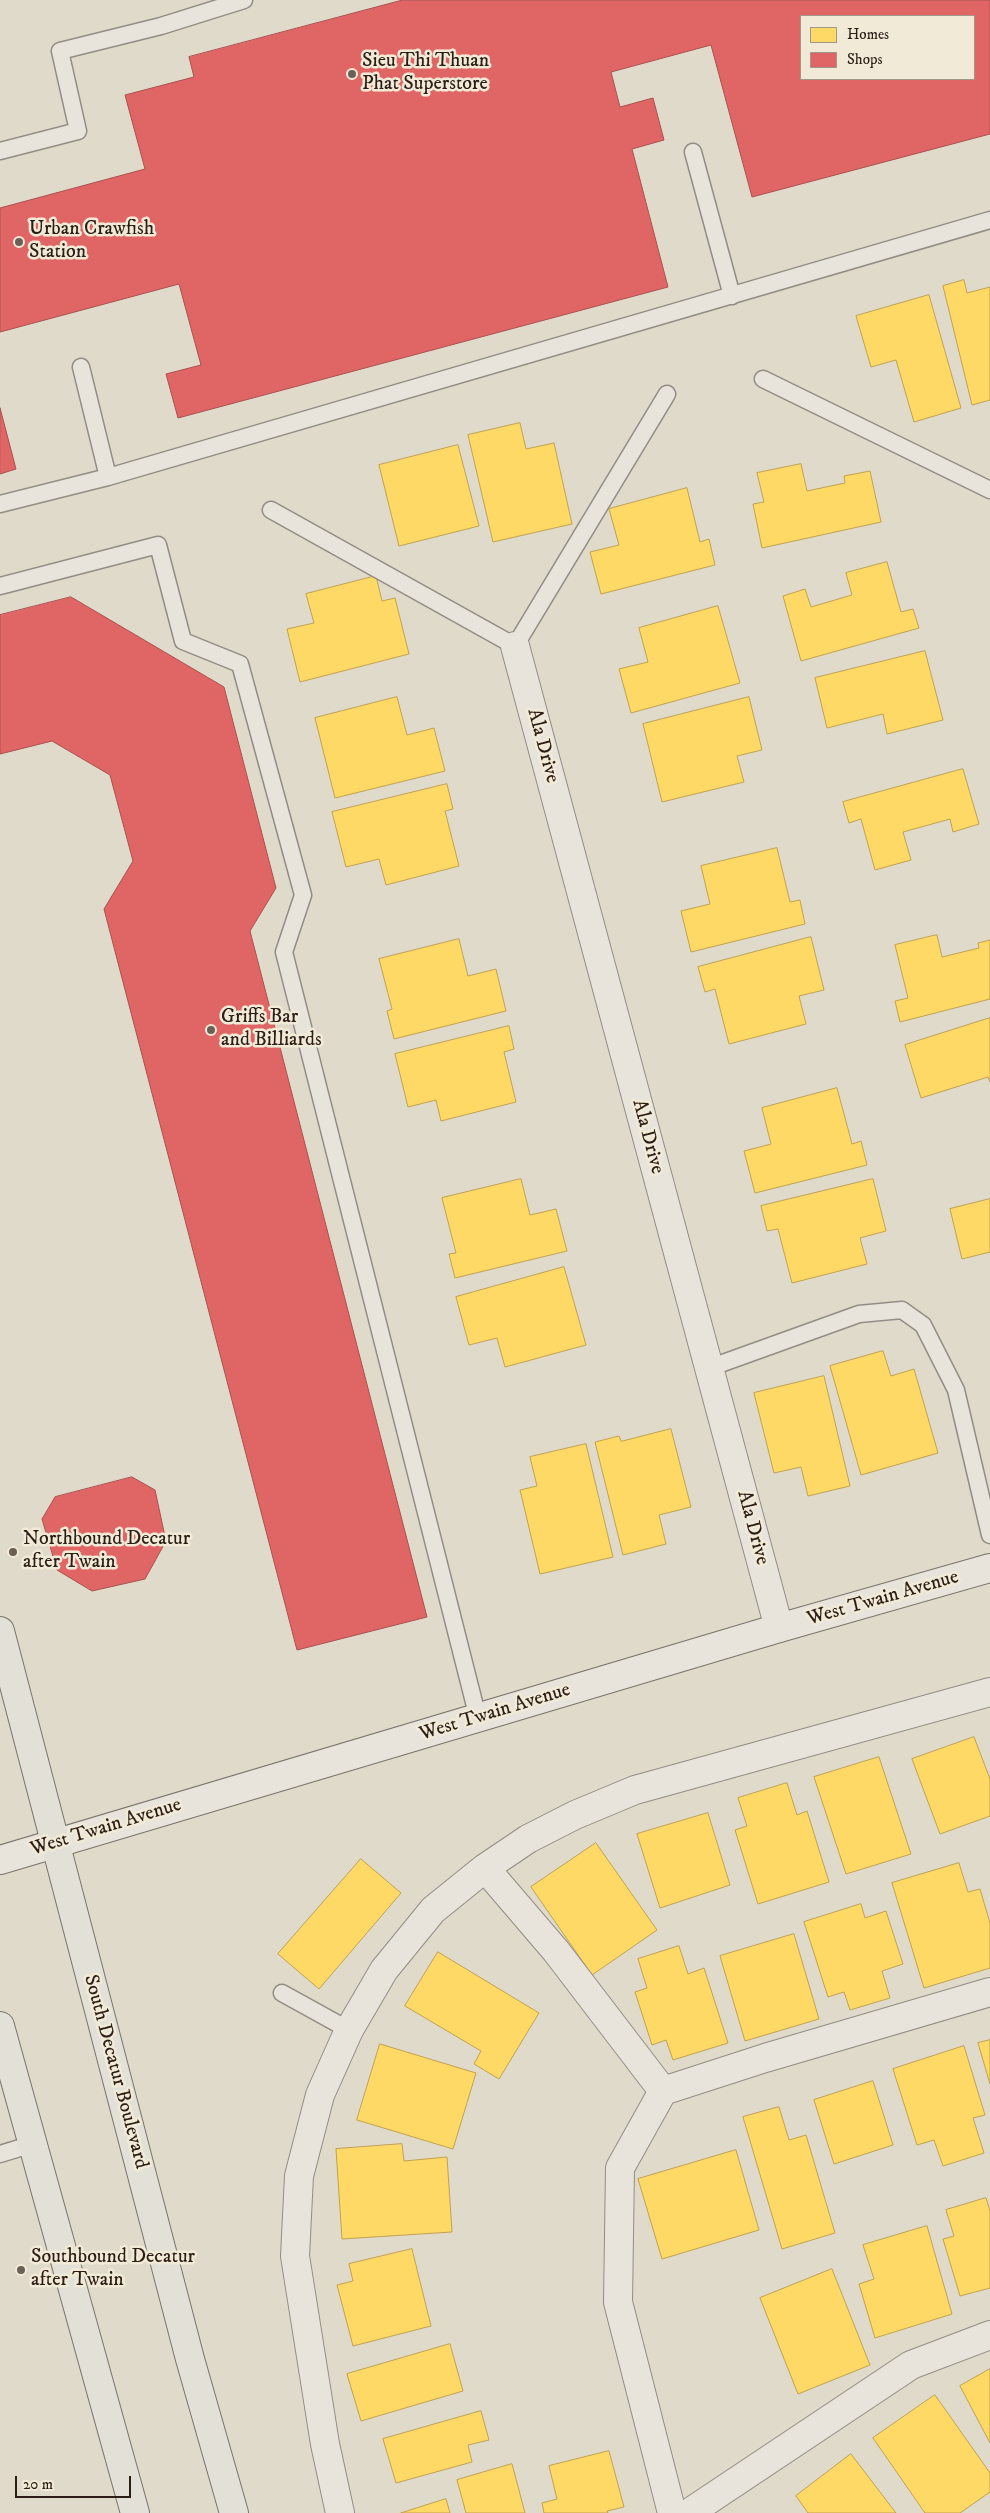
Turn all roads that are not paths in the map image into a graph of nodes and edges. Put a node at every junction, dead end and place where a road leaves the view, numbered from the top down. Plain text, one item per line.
1 (244, 0) edge
2 (0, 151) edge
3 (694, 152) dead end
4 (990, 220) edge
5 (732, 296) junction
6 (81, 367) dead end
7 (763, 379) dead end
8 (667, 394) dead end
9 (108, 477) junction
10 (990, 490) edge
11 (0, 504) edge
12 (271, 510) dead end
13 (0, 586) edge
14 (515, 646) junction
15 (709, 1368) junction
16 (990, 1535) edge
17 (990, 1568) edge
18 (779, 1628) junction
19 (0, 1631) edge
20 (990, 1692) edge
21 (478, 1718) junction
22 (54, 1844) junction
23 (0, 1860) edge
24 (485, 1868) junction
25 (990, 1992) edge
26 (282, 1994) dead end
27 (0, 2028) edge
28 (349, 2030) junction
29 (663, 2091) junction
30 (32, 2144) junction
31 (0, 2154) edge
32 (990, 2335) edge
33 (135, 2513) edge
34 (234, 2513) edge
35 (340, 2513) edge
36 (672, 2513) edge
37 (690, 2513) edge

1 - 2 lane
3 - 5 lane
4 - 5 lane
5 - 9 lane
6 - 9 lane
7 - 10 lane
8 - 14 lane
9 - 11 lane
12 - 14 lane
13 - 21 lane
14 - 15 street, Ala Drive
15 - 16 lane
15 - 18 street, Ala Drive
17 - 18 street, West Twain Avenue
18 - 21 street, West Twain Avenue
19 - 22 main road, South Decatur Boulevard
20 - 24 street
21 - 22 street, West Twain Avenue
22 - 23 street, West Twain Avenue
22 - 34 main road, South Decatur Boulevard
24 - 28 street
24 - 29 street
25 - 29 street
26 - 28 lane
27 - 30 main road
28 - 35 street
29 - 36 street
30 - 31 lane
30 - 33 main road
32 - 37 street

